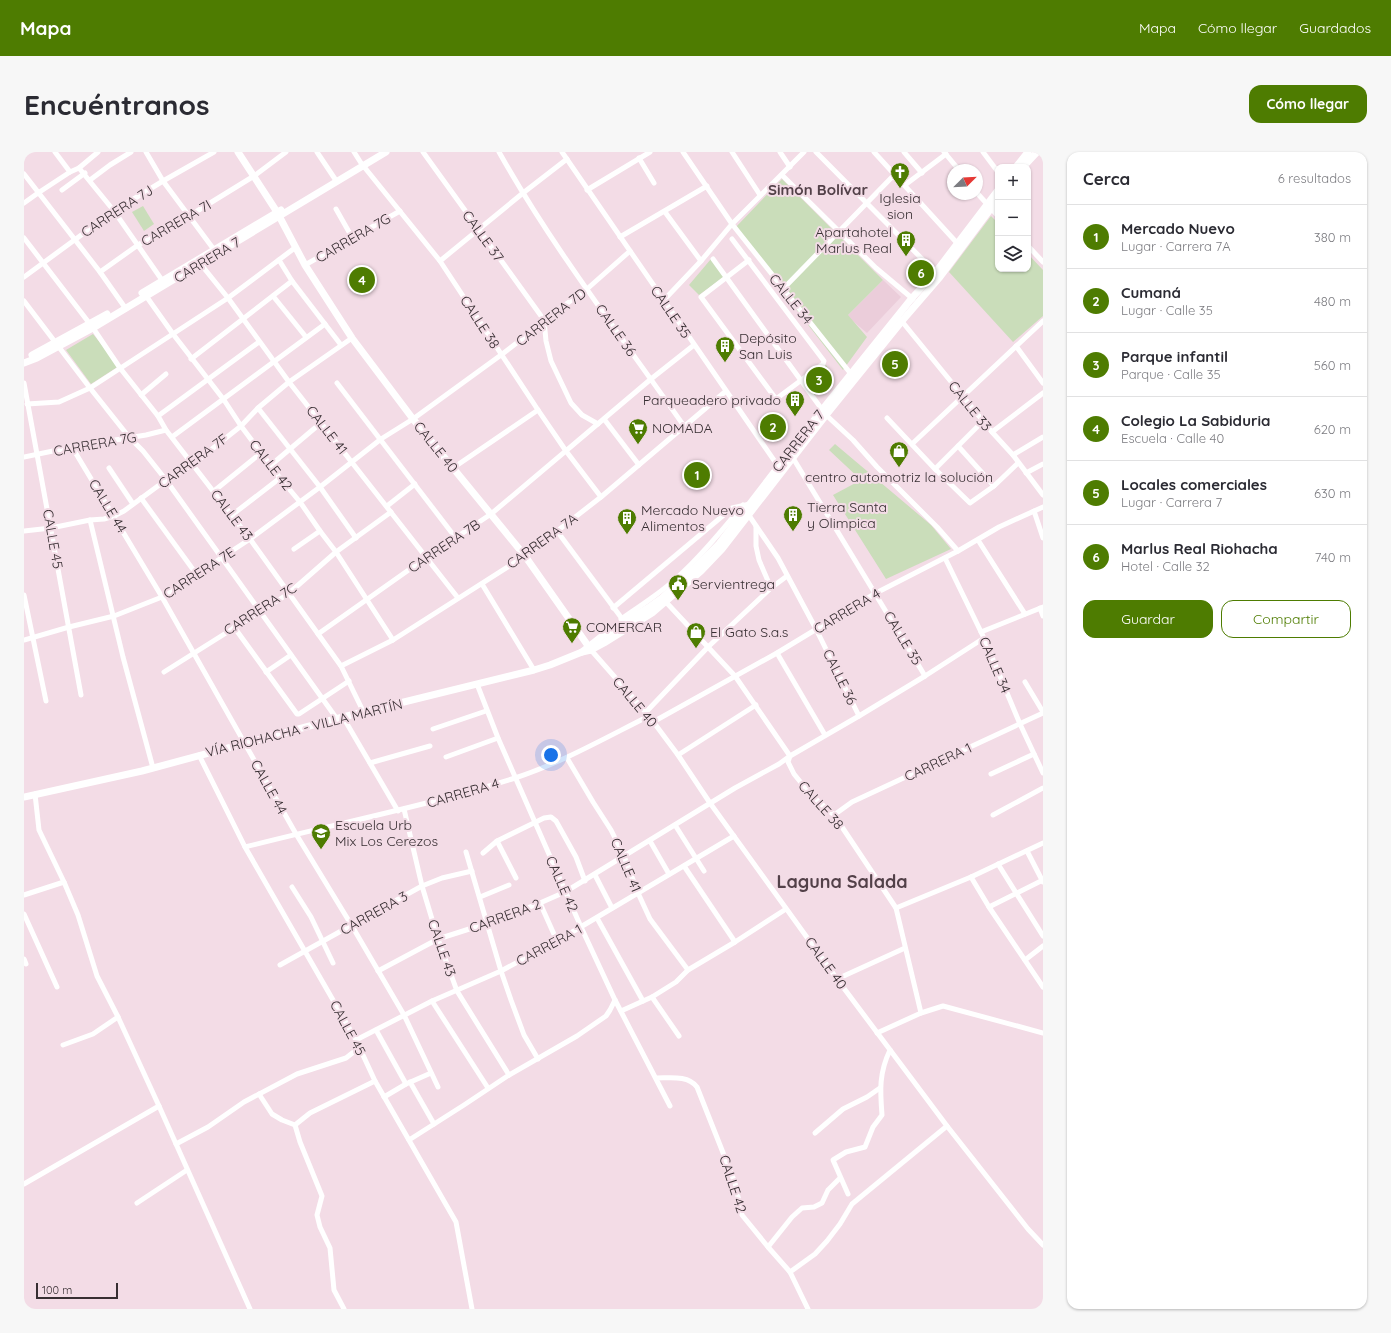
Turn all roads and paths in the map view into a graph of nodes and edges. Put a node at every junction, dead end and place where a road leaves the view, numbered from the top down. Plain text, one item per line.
1 (55, 152) edge
2 (98, 152) edge
3 (131, 152) edge
4 (146, 152) edge
5 (214, 152) edge
6 (238, 152) edge
7 (286, 152) edge
8 (317, 152) edge
9 (354, 152) edge
10 (379, 152) edge
11 (386, 152) edge
12 (423, 152) edge
13 (499, 152) edge
14 (562, 152) edge
15 (650, 152) edge
16 (683, 152) edge
17 (732, 152) edge
18 (780, 152) edge
19 (804, 152) edge
20 (816, 152) edge
21 (874, 152) edge
22 (904, 152) edge
23 (983, 152) edge
24 (1039, 152) edge
25 (945, 153) edge
26 (1026, 155) edge
27 (1043, 155) edge
28 (639, 158) junction
29 (567, 160) junction
30 (953, 164) edge
31 (1018, 164) edge
32 (363, 165) junction
33 (790, 167) junction
34 (79, 168) junction
35 (995, 168) edge
36 (70, 172) junction
37 (85, 173) junction
38 (922, 173) junction
39 (24, 174) edge
40 (895, 174) junction
41 (782, 175) junction
42 (254, 176) junction
43 (90, 180) junction
44 (336, 180) junction
45 (163, 181) junction
46 (654, 183) dead end
47 (905, 185) junction
48 (707, 186) junction
49 (62, 190) dead end
50 (587, 190) junction
51 (38, 193) junction
52 (522, 194) junction
53 (760, 195) junction
54 (995, 196) edge
55 (983, 200) edge
56 (997, 200) edge
57 (867, 202) junction
58 (24, 204) edge
59 (989, 207) junction
60 (336, 209) dead end
61 (114, 211) junction
62 (400, 211) junction
63 (665, 212) junction
64 (995, 213) edge
65 (278, 214) junction
66 (189, 216) junction
67 (732, 224) junction
68 (479, 230) junction
69 (839, 232) junction
70 (24, 238) edge
71 (620, 238) junction
72 (353, 239) junction
73 (732, 239) dead end
74 (74, 240) junction
75 (957, 243) junction
76 (138, 245) junction
77 (296, 248) junction
78 (1031, 249) edge
79 (630, 251) junction
80 (215, 252) junction
81 (713, 259) dead end
82 (279, 260) junction
83 (749, 260) junction
84 (440, 261) junction
85 (701, 261) junction
86 (199, 262) junction
87 (1043, 262) edge
88 (43, 263) junction
89 (305, 265) junction
90 (100, 272) junction
91 (937, 275) junction
92 (24, 277) edge
93 (727, 277) junction
94 (292, 281) junction
95 (164, 283) junction
96 (783, 288) junction
97 (587, 289) junction
98 (145, 294) junction
99 (273, 296) junction
100 (228, 298) junction
101 (915, 299) junction
102 (664, 300) junction
103 (24, 301) edge
104 (124, 307) junction
105 (243, 319) junction
106 (900, 319) junction
107 (544, 320) junction
108 (1043, 322) edge
109 (325, 324) junction
110 (92, 326) junction
111 (173, 334) junction
112 (306, 337) junction
113 (352, 338) junction
114 (259, 342) junction
115 (57, 345) junction
116 (341, 345) junction
117 (694, 345) junction
118 (1016, 346) junction
119 (502, 355) junction
120 (24, 358) edge
121 (191, 359) junction
122 (274, 361) junction
123 (24, 363) edge
124 (120, 368) junction
125 (166, 374) dead end
126 (851, 374) junction
127 (207, 379) junction
128 (651, 379) junction
129 (800, 380) junction
130 (289, 382) junction
131 (24, 383) edge
132 (337, 383) dead end
133 (1043, 383) edge
134 (90, 388) junction
135 (726, 391) junction
136 (1043, 393) edge
137 (141, 395) junction
138 (963, 396) junction
139 (224, 400) junction
140 (27, 404) junction
141 (258, 408) junction
142 (538, 410) junction
143 (824, 412) junction
144 (158, 416) junction
145 (887, 418) dead end
146 (413, 419) junction
147 (604, 419) junction
148 (983, 421) junction
149 (322, 422) junction
150 (598, 424) junction
151 (241, 426) junction
152 (684, 426) junction
153 (166, 430) junction
154 (992, 432) junction
155 (129, 437) junction
156 (172, 437) junction
157 (1043, 437) edge
158 (381, 439) junction
159 (912, 444) junction
160 (958, 446) junction
161 (72, 447) junction
162 (290, 450) junction
163 (566, 451) junction
164 (261, 453) junction
165 (38, 455) junction
166 (1013, 455) junction
167 (24, 457) edge
168 (793, 458) junction
169 (352, 462) junction
170 (1018, 463) junction
171 (193, 464) junction
172 (1043, 464) edge
173 (272, 465) junction
174 (639, 465) junction
175 (109, 468) dead end
176 (453, 468) junction
177 (780, 469) junction
178 (935, 469) junction
179 (1026, 473) junction
180 (280, 478) junction
181 (166, 480) junction
182 (415, 484) junction
183 (994, 486) junction
184 (320, 487) junction
185 (214, 491) junction
186 (1043, 495) edge
187 (601, 497) junction
188 (141, 498) junction
189 (300, 502) junction
190 (133, 504) junction
191 (747, 504) junction
192 (387, 506) junction
193 (1043, 507) edge
194 (1034, 511) junction
195 (391, 512) junction
196 (491, 514) junction
197 (748, 514) junction
198 (232, 515) junction
199 (114, 516) junction
200 (90, 520) junction
201 (756, 525) junction
202 (51, 528) junction
203 (24, 531) edge
204 (320, 531) junction
205 (557, 531) junction
206 (356, 538) junction
207 (455, 538) junction
208 (1043, 538) edge
209 (250, 539) junction
210 (978, 540) junction
211 (294, 549) dead end
212 (958, 551) junction
213 (336, 552) junction
214 (426, 556) junction
215 (525, 556) junction
216 (945, 558) junction
217 (222, 559) junction
218 (197, 575) junction
219 (787, 576) junction
220 (482, 584) junction
221 (771, 588) junction
222 (876, 593) junction
223 (288, 594) junction
224 (24, 595) edge
225 (162, 597) junction
226 (458, 598) junction
227 (367, 600) junction
228 (665, 602) junction
229 (613, 608) junction
230 (1041, 608) edge
231 (260, 611) junction
232 (1025, 614) junction
233 (114, 616) junction
234 (1043, 616) edge
235 (625, 623) junction
236 (69, 627) junction
237 (234, 627) junction
238 (816, 629) junction
239 (981, 632) junction
240 (318, 634) junction
241 (32, 638) junction
242 (984, 638) junction
243 (24, 640) edge
244 (393, 640) junction
245 (708, 647) junction
246 (589, 648) junction
247 (193, 652) junction
248 (777, 653) junction
249 (291, 655) junction
250 (341, 666) junction
251 (534, 670) junction
252 (164, 672) dead end
253 (266, 672) junction
254 (735, 676) junction
255 (925, 676) junction
256 (349, 681) junction
257 (1025, 682) dead end
258 (477, 684) junction
259 (81, 695) dead end
260 (323, 699) junction
261 (46, 701) dead end
262 (756, 705) junction
263 (486, 711) junction
264 (364, 713) junction
265 (1043, 713) edge
266 (647, 714) junction
267 (859, 716) junction
268 (340, 718) junction
269 (653, 722) junction
270 (1020, 724) junction
271 (433, 729) dead end
272 (825, 735) junction
273 (498, 738) junction
274 (244, 743) junction
275 (430, 746) dead end
276 (1034, 754) junction
277 (199, 755) junction
278 (678, 755) junction
279 (790, 756) junction
280 (446, 757) dead end
281 (566, 758) junction
282 (370, 763) junction
283 (153, 768) junction
284 (1043, 773) edge
285 (991, 774) dead end
286 (516, 778) junction
287 (1043, 788) edge
288 (35, 794) junction
289 (24, 797) edge
290 (710, 803) junction
291 (404, 810) junction
292 (398, 811) junction
293 (993, 815) dead end
294 (834, 816) junction
295 (535, 822) junction
296 (675, 825) junction
297 (296, 834) junction
298 (734, 836) junction
299 (497, 841) junction
300 (650, 841) junction
301 (1043, 843) edge
302 (245, 847) junction
303 (1027, 851) junction
304 (466, 852) dead end
305 (483, 853) dead end
306 (624, 856) junction
307 (696, 858) junction
308 (998, 864) junction
309 (684, 866) junction
310 (472, 871) junction
311 (704, 871) dead end
312 (669, 874) junction
313 (595, 875) junction
314 (971, 877) junction
315 (516, 878) dead end
316 (585, 881) junction
317 (1043, 881) edge
318 (64, 882) junction
319 (509, 885) dead end
320 (422, 886) junction
321 (292, 887) dead end
322 (565, 892) junction
323 (638, 893) junction
324 (1016, 893) junction
325 (24, 895) edge
326 (480, 897) junction
327 (540, 903) junction
328 (989, 907) junction
329 (612, 908) junction
330 (896, 908) junction
331 (786, 909) junction
332 (24, 914) edge
333 (597, 918) junction
334 (488, 923) junction
335 (352, 926) junction
336 (581, 927) junction
337 (1043, 936) edge
338 (438, 939) junction
339 (323, 941) junction
340 (557, 941) junction
341 (735, 942) junction
342 (1043, 946) edge
343 (905, 948) junction
344 (305, 951) junction
345 (1025, 960) junction
346 (333, 963) dead end
347 (280, 965) dead end
348 (688, 970) junction
349 (378, 971) junction
350 (501, 971) junction
351 (837, 979) junction
352 (57, 987) dead end
353 (1043, 987) edge
354 (457, 991) junction
355 (652, 997) junction
356 (615, 1000) junction
357 (432, 1001) junction
358 (643, 1001) junction
359 (621, 1011) junction
360 (921, 1013) junction
361 (404, 1015) junction
362 (118, 1017) junction
363 (376, 1030) junction
364 (877, 1033) junction
365 (1043, 1033) edge
366 (679, 1036) dead end
367 (356, 1040) junction
368 (63, 1045) dead end
369 (360, 1047) junction
370 (890, 1050) junction
371 (538, 1059) junction
372 (431, 1073) junction
373 (509, 1075) junction
374 (657, 1078) junction
375 (375, 1081) junction
376 (408, 1083) junction
377 (438, 1087) dead end
378 (488, 1088) junction
379 (880, 1088) junction
380 (259, 1094) junction
381 (384, 1097) junction
382 (159, 1106) junction
383 (670, 1106) dead end
384 (434, 1124) junction
385 (295, 1125) junction
386 (947, 1126) junction
387 (815, 1133) dead end
388 (409, 1140) junction
389 (176, 1144) junction
390 (187, 1170) junction
391 (840, 1178) junction
392 (24, 1184) edge
393 (848, 1194) dead end
394 (137, 1203) dead end
395 (1043, 1245) edge
396 (768, 1247) junction
397 (790, 1272) junction
398 (250, 1309) edge
399 (344, 1309) edge
400 (472, 1309) edge
401 (808, 1309) edge

1 - 36 street
2 - 34 street
3 - 43 street
4 - 45 street
5 - 45 street, CARRERA 7J
6 - 42 main road, CALLE 40
7 - 42 street, CARRERA 7I
8 - 44 street
9 - 32 street, CALLE 38
10 - 32 main road, CARRERA 7
11 - 32 main road, CARRERA 7
12 - 68 street, CALLE 37
13 - 52 street, CALLE 36
14 - 29 street, CALLE 35
15 - 28 street
16 - 48 street
17 - 53 street
18 - 33 street
19 - 33 street
20 - 57 street
21 - 40 street
22 - 38 street
23 - 35 street
24 - 26 main road
24 - 27 street
25 - 30 street
25 - 38 street
26 - 31 main road
28 - 46 street
28 - 50 street
29 - 50 street, CALLE 35
29 - 52 street
32 - 44 main road, CARRERA 7
32 - 62 street, CALLE 38
33 - 41 street
34 - 36 street
34 - 37 street
36 - 51 street
37 - 43 street
37 - 49 street
38 - 47 street
39 - 51 street
40 - 47 street
40 - 57 street
41 - 53 street
41 - 69 street
42 - 65 main road, CALLE 40
42 - 66 street, CARRERA 7I
43 - 61 street
44 - 65 main road, CARRERA 7
45 - 61 street, CARRERA 7J
45 - 66 street
47 - 75 street
48 - 63 street
48 - 67 street
50 - 71 street, CALLE 35
51 - 58 street
51 - 74 street
52 - 68 street
52 - 97 street, CALLE 36
53 - 67 street
54 - 59 main road, CARRERA 7
55 - 59 street
56 - 59 main road, CARRERA 7
57 - 69 street
57 - 91 street
59 - 64 street
59 - 75 main road, CARRERA 7
59 - 91 main road, CARRERA 7
60 - 72 street
61 - 74 street, CARRERA 7J
61 - 76 street
62 - 72 street, CARRERA 7G
62 - 84 street, CALLE 38
63 - 71 street
63 - 85 street
65 - 77 main road, CALLE 40
65 - 80 main road, CARRERA 7
66 - 76 street, CARRERA 7I
66 - 80 street
67 - 85 street
67 - 96 street, CALLE 34
68 - 84 street
68 - 107 street, CALLE 37
69 - 96 street
69 - 101 street
70 - 88 street
71 - 79 street, CALLE 35
72 - 89 street, CARRERA 7G
73 - 83 street, CALLE 34
74 - 88 street, CARRERA 7J
74 - 90 street
75 - 91 main road, CARRERA 7
76 - 90 street, CARRERA 7I
76 - 95 street
77 - 82 street
77 - 89 main road, CALLE 40
78 - 87 street
79 - 97 street, CARRERA 7D
79 - 102 street, CALLE 35
80 - 86 main road, CARRERA 7
81 - 93 street
82 - 94 street
82 - 100 street
83 - 93 street
83 - 129 street, CALLE 34
84 - 119 street, CALLE 38
85 - 102 street
86 - 95 main road, CARRERA 7
86 - 100 street, CALLE 41
88 - 92 street, CARRERA 7J
88 - 110 street
89 - 113 main road, CALLE 40
90 - 104 street
91 - 101 main road, CARRERA 7
93 - 129 street
93 - 129 street
94 - 99 street
94 - 109 street
95 - 98 main road, CARRERA 7
96 - 126 street, CALLE 34
97 - 107 street, CARRERA 7D
97 - 128 street, CALLE 36
98 - 104 main road, CARRERA 7
98 - 111 street, CALLE 42
99 - 105 street
99 - 112 street
100 - 105 street, CALLE 41
100 - 111 street
101 - 106 main road, CARRERA 7
102 - 117 street, CALLE 35
103 - 115 street
104 - 110 main road, CARRERA 7
105 - 114 street, CALLE 41
105 - 121 street
106 - 126 main road, CARRERA 7
106 - 138 street, CALLE 33
106 - 143 main road, CARRERA 7
107 - 119 street, CARRERA 7D
107 - 150 street
108 - 118 street
109 - 112 street
109 - 116 street
110 - 115 main road, CARRERA 7
110 - 124 street, CALLE 43
111 - 121 street, CALLE 42
111 - 124 street
112 - 122 street
113 - 116 street, CARRERA 7F
113 - 146 main road, CALLE 40
114 - 122 street, CALLE 41
114 - 127 street
115 - 120 main road, CARRERA 7
115 - 123 main road, CARRERA 7
115 - 134 street
116 - 130 street, CARRERA 7F
117 - 128 street, CARRERA 7B
117 - 135 street, CALLE 35
118 - 133 street
118 - 138 street
119 - 142 street, CALLE 38
119 - 146 street, CARRERA 7D
121 - 127 street, CALLE 42
122 - 130 street, CALLE 41
122 - 139 street
124 - 134 street
124 - 137 street, CALLE 43
125 - 137 street
126 - 143 main road, CARRERA 7
127 - 139 street, CALLE 42
127 - 144 street
128 - 147 street, CARRERA 7B
128 - 152 street, CALLE 36
129 - 143 street
130 - 141 street, CARRERA 7F
130 - 149 street, CALLE 41
131 - 140 street, CALLE 45
132 - 158 street
134 - 140 street
134 - 155 street
135 - 152 street, CARRERA 7A
135 - 177 street, CALLE 35
136 - 154 street
137 - 144 street, CALLE 43
138 - 148 street, CALLE 33
138 - 159 street
139 - 151 street, CALLE 42
139 - 156 street
140 - 165 street, CALLE 45
141 - 151 street, CARRERA 7F
141 - 162 street
142 - 163 street, CALLE 38
142 - 176 street
143 - 168 main road, CARRERA 7
143 - 177 main road, CARRERA 7
143 - 212 street
144 - 153 street, CALLE 43
145 - 159 street
146 - 158 street, CARRERA 7D
146 - 176 main road, CALLE 40
147 - 150 street, CARRERA 7B
147 - 174 street
148 - 154 street, CALLE 33
148 - 160 street
149 - 162 street
149 - 169 street, CALLE 41
150 - 163 street, CARRERA 7B
151 - 164 street, CALLE 42
151 - 171 street, CARRERA 7F
152 - 174 street, CARRERA 7A
153 - 155 street, CARRERA 7G
153 - 156 street, CALLE 43
154 - 166 street, CALLE 33
155 - 161 street, CARRERA 7G
155 - 181 street
156 - 171 street, CALLE 43
157 - 166 street
158 - 169 street, CARRERA 7D
158 - 182 street
159 - 178 street
160 - 178 street
160 - 183 street
161 - 165 street, CARRERA 7G
161 - 199 street, CALLE 44
162 - 173 street
162 - 184 street
163 - 187 street, CALLE 38
163 - 196 street, CARRERA 7B
164 - 173 street, CALLE 42
164 - 185 street
165 - 167 street, CARRERA 7G
165 - 202 street, CALLE 45
166 - 170 street, CALLE 33
168 - 177 main road, CARRERA 7
168 - 222 street, CALLE 35
169 - 184 street, CARRERA 7E
169 - 192 street, CALLE 41
170 - 179 street, CALLE 33
170 - 183 street
171 - 181 street, CARRERA 7F
171 - 185 street, CALLE 43
172 - 179 street
173 - 180 street, CALLE 42
174 - 187 street, CARRERA 7A
175 - 190 street
176 - 196 main road, CALLE 40
177 - 191 main road, CARRERA 7
177 - 197 main road, CARRERA 7
178 - 183 street
179 - 186 street, CALLE 33
180 - 189 street, CALLE 42
180 - 198 street
181 - 188 street, CARRERA 7F
181 - 217 street
182 - 192 street
182 - 207 street
184 - 189 street, CARRERA 7E
184 - 206 street
185 - 198 street, CALLE 43
187 - 205 street, CARRERA 7A
188 - 190 street, CARRERA 7F
188 - 218 street
189 - 204 street, CALLE 42
189 - 209 street, CARRERA 7E
190 - 199 street, CARRERA 7F
191 - 229 street
191 - 235 main road, CARRERA 7
192 - 195 street, CALLE 41
193 - 194 street, CARRERA 4
194 - 208 street
194 - 210 street, CARRERA 4
195 - 206 street, CARRERA 7C
195 - 214 street, CALLE 41
196 - 207 street, CARRERA 7B
196 - 215 main road, CALLE 40
197 - 201 street, CALLE 36
197 - 228 main road, CARRERA 7
198 - 209 street, CALLE 43
199 - 200 street, CARRERA 7F
199 - 225 street, CALLE 44
200 - 202 street, CARRERA 7F
200 - 233 street
201 - 219 street, CALLE 36
201 - 221 street
202 - 203 street, CARRERA 7F
202 - 236 street, CALLE 45
204 - 211 street
204 - 213 street, CALLE 42
205 - 215 street, CARRERA 7A
205 - 229 street
206 - 213 street, CARRERA 7C
207 - 214 street, CARRERA 7B
209 - 217 street, CARRERA 7E
209 - 223 street, CALLE 43
210 - 212 street, CARRERA 4
210 - 232 street
212 - 216 street, CARRERA 4
213 - 223 street, CARRERA 7C
213 - 227 street, CALLE 42
214 - 226 street, CALLE 41
214 - 227 street, CARRERA 7B
215 - 220 street, CARRERA 7A
215 - 246 main road, CALLE 40
216 - 222 street, CARRERA 4
216 - 239 street, CALLE 34
217 - 218 street, CARRERA 7E
217 - 231 street
218 - 225 street, CARRERA 7E
219 - 221 street, CARRERA 4
219 - 238 street, CALLE 36
220 - 226 street, CARRERA 7A
220 - 251 street
221 - 245 street, CARRERA 4
222 - 238 street, CARRERA 4
222 - 255 street, CALLE 35
223 - 231 street, CARRERA 7C
223 - 240 street, CALLE 43
224 - 241 street
225 - 233 street, CARRERA 7E
225 - 247 street, CALLE 44
226 - 244 street, CARRERA 7A
227 - 240 street, CARRERA 7B
227 - 244 street, CALLE 42
228 - 235 main road, CARRERA 7
228 - 245 street, CALLE 38
229 - 235 street
230 - 232 street
230 - 234 street
231 - 237 street, CARRERA 7C
231 - 249 street
232 - 239 street
233 - 236 street, CARRERA 7E
233 - 283 street
235 - 246 main road, CARRERA 7
236 - 241 street, CARRERA 7E
236 - 259 street, CALLE 45
237 - 247 street, CARRERA 7C
237 - 253 street
238 - 248 street, CARRERA 4
238 - 267 street, CALLE 36
239 - 242 street, CALLE 34
240 - 250 street, CALLE 43
241 - 243 street, CARRERA 7E
241 - 261 street
242 - 255 street
242 - 270 street, CALLE 34
244 - 250 street, CARRERA 7A
245 - 254 street, CALLE 38
245 - 266 street, CARRERA 4
246 - 251 main road, VÍA RIOHACHA - VILLA MARTÍN
246 - 266 street, CALLE 40
247 - 252 street, CARRERA 7C
247 - 274 street, CALLE 44
248 - 254 street, CARRERA 4
248 - 272 street
249 - 253 street
249 - 260 street
250 - 256 street, CALLE 43
251 - 258 main road, VÍA RIOHACHA - VILLA MARTÍN
253 - 260 street
254 - 262 street, CALLE 38
254 - 269 street, CARRERA 4
255 - 267 street
256 - 260 street
256 - 264 street, CALLE 43
257 - 265 street
258 - 263 street, CALLE 42
258 - 264 main road, VÍA RIOHACHA - VILLA MARTÍN
260 - 268 street
262 - 278 street
262 - 279 street, CALLE 38
263 - 271 street
263 - 273 street, CALLE 42
264 - 268 main road, VÍA RIOHACHA - VILLA MARTÍN
265 - 270 street, CARRERA 1
266 - 269 street, CALLE 40
266 - 281 street, CARRERA 4
267 - 272 street
268 - 274 main road, VÍA RIOHACHA - VILLA MARTÍN
268 - 282 street
269 - 278 street, CALLE 40
270 - 276 street, CALLE 34
270 - 294 street, CARRERA 1
272 - 279 street
273 - 280 street
273 - 286 street, CALLE 42
274 - 277 main road, VÍA RIOHACHA - VILLA MARTÍN
274 - 297 street, CALLE 44
275 - 282 street
276 - 284 street, CALLE 34
276 - 285 street
277 - 283 main road, VÍA RIOHACHA - VILLA MARTÍN
277 - 302 street, CALLE 45
278 - 290 street, CALLE 40
279 - 290 street, CARRERA 2
279 - 294 street, CALLE 38
281 - 286 street, CARRERA 4
281 - 306 street, CALLE 41
282 - 292 street
283 - 288 main road, VÍA RIOHACHA - VILLA MARTÍN
286 - 291 street, CARRERA 4
286 - 295 street, CALLE 42
287 - 293 street
288 - 289 main road, VÍA RIOHACHA - VILLA MARTÍN
288 - 318 street
290 - 296 street, CARRERA 2
290 - 298 street, CALLE 40
291 - 292 street, CARRERA 4
291 - 320 street, CALLE 43
292 - 297 street, CARRERA 4
294 - 330 street, CALLE 38
295 - 299 street
295 - 316 street
295 - 322 street, CALLE 42
296 - 300 street, CARRERA 2
296 - 307 street
297 - 302 street, CARRERA 4
297 - 335 street, CALLE 44
298 - 307 street, CARRERA 1
298 - 331 street, CALLE 40
299 - 305 street
299 - 315 street
300 - 306 street, CARRERA 2
300 - 312 street
301 - 303 street
302 - 344 street, CALLE 45
303 - 308 street
303 - 317 street
304 - 310 street
306 - 313 street, CARRERA 2
306 - 323 street, CALLE 41
307 - 309 street, CARRERA 1
307 - 311 street
308 - 314 street
308 - 324 street
309 - 312 street, CARRERA 1
309 - 341 street
310 - 320 street, CARRERA 3
310 - 326 street
312 - 323 street, CARRERA 1
313 - 316 street, CARRERA 2
313 - 329 street
314 - 328 street
314 - 330 street
316 - 322 street, CARRERA 2
317 - 324 street
318 - 325 street
318 - 362 street
319 - 326 street
320 - 335 street, CARRERA 3
320 - 338 street, CALLE 43
321 - 339 street
322 - 327 street, CARRERA 2
322 - 336 street, CALLE 42
323 - 329 street, CARRERA 1
323 - 348 street, CALLE 41
324 - 328 street
324 - 337 street
326 - 334 street
327 - 334 street, CARRERA 2
327 - 340 street
328 - 345 street
329 - 333 street, CARRERA 1
330 - 343 street, CALLE 38
331 - 341 street
331 - 351 street, CALLE 40
332 - 352 street
333 - 336 street, CARRERA 1
333 - 358 street
334 - 338 street, CARRERA 2
334 - 350 street
335 - 339 street, CARRERA 3
335 - 349 street, CALLE 44
336 - 340 street, CARRERA 1
336 - 356 street, CALLE 42
338 - 349 street, CARRERA 2
338 - 354 street, CALLE 43
339 - 344 street, CARRERA 3
339 - 346 street
340 - 350 street, CARRERA 1
341 - 348 street
342 - 345 street
343 - 351 street
343 - 360 street, CALLE 38
344 - 347 street, CARRERA 3
344 - 367 street, CALLE 45
345 - 353 street
348 - 355 street
349 - 361 street, CALLE 44
350 - 354 street, CARRERA 1
350 - 371 street
351 - 364 street, CALLE 40
354 - 357 street, CARRERA 1
354 - 373 street, CALLE 43
355 - 358 street
355 - 366 street
356 - 359 street, CALLE 42
356 - 371 street
357 - 361 street, CARRERA 1
357 - 378 street
358 - 359 street
359 - 374 street, CALLE 42
360 - 364 street
360 - 365 street
361 - 363 street, CARRERA 1
361 - 372 street, CALLE 44
362 - 368 street
362 - 382 street
363 - 367 street, CARRERA 1
363 - 376 street
364 - 370 street, CALLE 40
367 - 369 street, CALLE 45
369 - 375 street, CALLE 45
369 - 380 street
370 - 379 street
370 - 386 street, CALLE 40
371 - 373 street
372 - 376 street
372 - 377 street, CALLE 44
373 - 378 street
374 - 383 street, CALLE 42
374 - 396 street, CALLE 42
375 - 381 street, CALLE 45
375 - 385 street
376 - 381 street
376 - 384 street
378 - 384 street
379 - 387 street
379 - 391 street
380 - 385 street
380 - 389 street
381 - 388 street, CALLE 45
382 - 389 street
382 - 392 street
384 - 388 street
385 - 399 street
386 - 395 street, CALLE 40
386 - 397 street
388 - 400 street, CALLE 45
389 - 390 street
390 - 394 street
390 - 398 street
391 - 393 street
391 - 396 street
396 - 397 street, CALLE 42
397 - 401 street, CALLE 42

